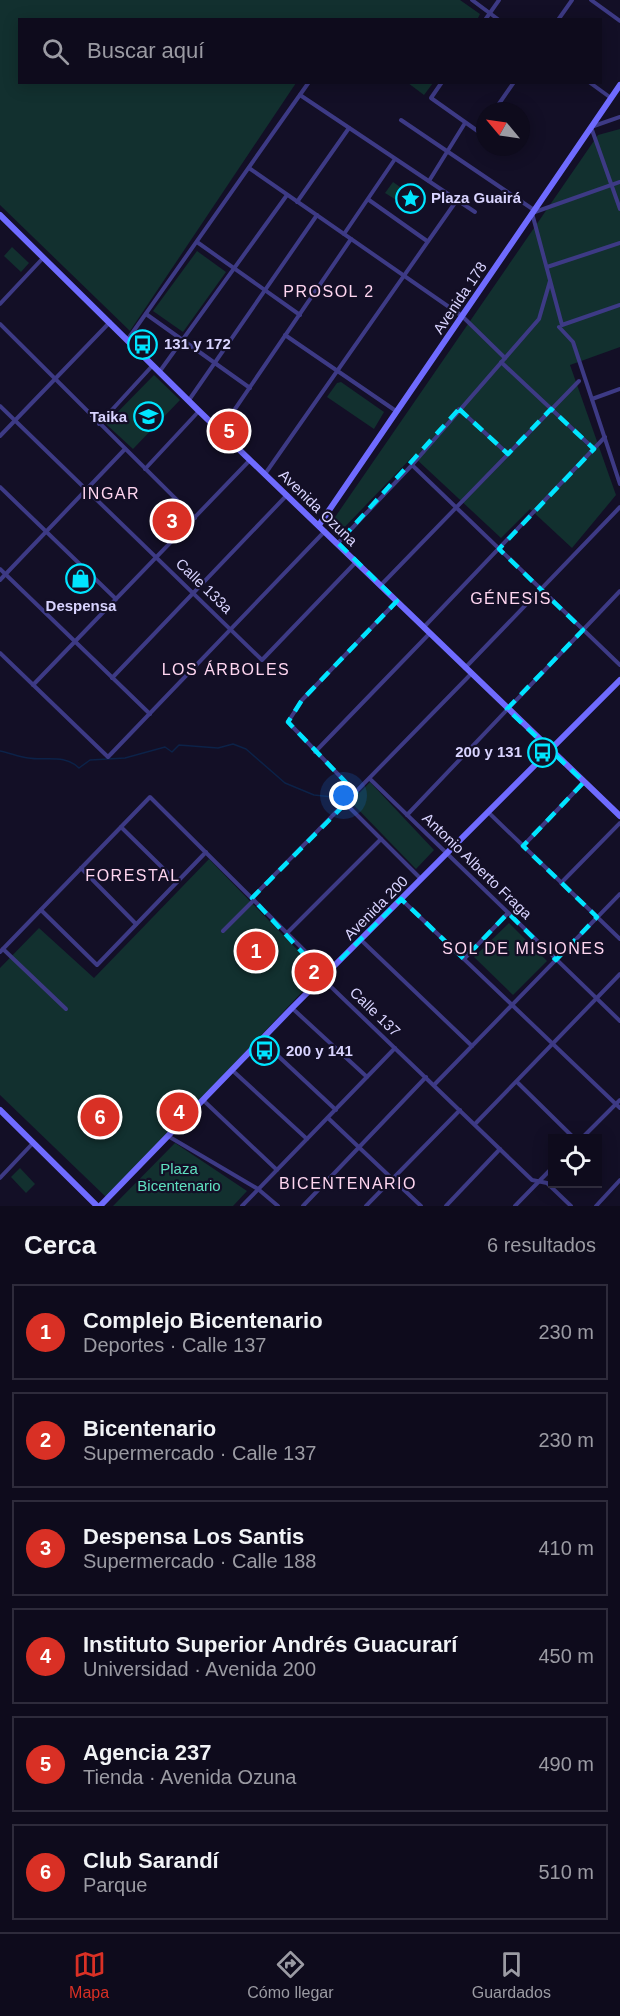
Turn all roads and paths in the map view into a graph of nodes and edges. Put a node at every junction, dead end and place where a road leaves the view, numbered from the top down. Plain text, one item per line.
1 (472, 0) edge
2 (499, 0) edge
3 (572, 0) edge
4 (591, 0) edge
5 (490, 13) junction
6 (486, 18) edge
7 (497, 18) edge
8 (559, 18) edge
9 (620, 21) edge
10 (308, 84) edge
11 (441, 84) edge
12 (513, 84) edge
13 (592, 84) edge
14 (620, 85) edge
15 (300, 95) junction
16 (611, 98) junction
17 (500, 102) edge
18 (620, 117) edge
19 (401, 120) dead end
20 (465, 123) junction
21 (591, 127) junction
22 (349, 128) junction
23 (476, 130) edge
24 (448, 150) junction
25 (395, 159) junction
26 (249, 168) junction
27 (429, 181) junction
28 (620, 182) edge
29 (612, 185) junction
30 (287, 195) junction
31 (369, 200) junction
32 (457, 200) junction
33 (297, 202) junction
34 (620, 209) edge
35 (475, 212) dead end
36 (533, 212) junction
37 (0, 215) edge
38 (317, 215) junction
39 (344, 234) junction
40 (351, 239) junction
41 (428, 241) junction
42 (197, 242) junction
43 (620, 243) edge
44 (43, 258) junction
45 (547, 267) junction
46 (234, 268) junction
47 (404, 276) junction
48 (550, 281) junction
49 (265, 290) junction
50 (0, 304) edge
51 (620, 305) edge
52 (146, 314) junction
53 (300, 315) junction
54 (462, 316) junction
55 (110, 322) junction
56 (0, 324) edge
57 (559, 327) dead end
58 (285, 335) junction
59 (128, 339) junction
60 (182, 340) junction
61 (505, 358) junction
62 (214, 363) junction
63 (501, 363) junction
64 (154, 364) junction
65 (337, 370) junction
66 (160, 371) junction
67 (54, 379) junction
68 (579, 381) dead end
69 (250, 388) junction
70 (620, 390) edge
71 (592, 399) junction
72 (189, 400) junction
73 (0, 406) edge
74 (459, 409) junction
75 (551, 409) junction
76 (199, 411) junction
77 (396, 411) junction
78 (15, 420) junction
79 (99, 424) junction
80 (220, 431) junction
81 (0, 436) edge
82 (605, 437) junction
83 (125, 449) junction
84 (594, 449) junction
85 (508, 454) junction
86 (250, 460) junction
87 (412, 465) junction
88 (145, 469) junction
89 (265, 474) junction
90 (619, 480) edge
91 (0, 487) edge
92 (87, 489) junction
93 (287, 495) junction
94 (456, 507) junction
95 (620, 507) edge
96 (195, 518) junction
97 (319, 525) junction
98 (325, 531) junction
99 (46, 532) junction
100 (338, 543) junction
101 (499, 549) junction
102 (156, 557) junction
103 (357, 562) junction
104 (0, 569) edge
105 (5, 574) junction
106 (0, 580) edge
107 (381, 586) junction
108 (541, 589) junction
109 (620, 591) edge
110 (194, 593) junction
111 (116, 599) junction
112 (397, 601) junction
113 (424, 627) junction
114 (231, 629) junction
115 (583, 630) junction
116 (430, 633) junction
117 (75, 642) junction
118 (0, 653) edge
119 (620, 665) edge
120 (465, 668) junction
121 (471, 674) junction
122 (112, 678) junction
123 (620, 680) edge
124 (33, 685) junction
125 (507, 709) junction
126 (150, 714) junction
127 (550, 750) junction
128 (315, 752) junction
129 (370, 779) junction
130 (584, 782) junction
131 (356, 793) junction
132 (346, 804) junction
133 (488, 812) junction
134 (407, 815) junction
135 (620, 816) edge
136 (620, 823) edge
137 (121, 827) junction
138 (381, 839) junction
139 (523, 846) junction
140 (206, 852) junction
141 (447, 854) junction
142 (81, 868) junction
143 (422, 879) junction
144 (177, 882) junction
145 (561, 883) junction
146 (620, 894) edge
147 (253, 899) junction
148 (401, 899) junction
149 (41, 910) junction
150 (508, 913) junction
151 (597, 917) junction
152 (136, 924) junction
153 (223, 932) dead end
154 (287, 933) junction
155 (620, 939) edge
156 (360, 940) junction
157 (2, 951) edge
158 (464, 959) junction
159 (556, 960) junction
160 (620, 974) edge
161 (324, 976) junction
162 (596, 998) junction
163 (512, 1004) junction
164 (292, 1008) junction
165 (66, 1009) dead end
166 (620, 1021) edge
167 (261, 1040) junction
168 (554, 1043) junction
169 (472, 1046) junction
170 (395, 1048) junction
171 (232, 1070) junction
172 (367, 1077) junction
173 (426, 1077) junction
174 (517, 1082) junction
175 (434, 1085) junction
176 (620, 1100) edge
177 (204, 1101) junction
178 (618, 1106) edge
179 (0, 1110) edge
180 (336, 1110) junction
181 (460, 1110) junction
182 (328, 1118) junction
183 (475, 1124) junction
184 (570, 1134) edge
185 (586, 1134) edge
186 (168, 1136) junction
187 (307, 1140) junction
188 (33, 1142) junction
189 (360, 1147) junction
190 (501, 1149) junction
191 (277, 1170) junction
192 (548, 1172) edge
193 (0, 1178) edge
194 (393, 1179) junction
195 (539, 1181) junction
196 (619, 1184) edge
197 (258, 1189) junction
198 (99, 1206) edge
199 (242, 1206) edge
200 (278, 1206) edge
201 (303, 1206) edge
202 (366, 1206) edge
203 (421, 1206) edge
204 (446, 1206) edge
205 (515, 1206) edge
206 (572, 1206) edge
207 (596, 1206) edge

1 - 5 street
2 - 5 street
3 - 8 street
4 - 9 street
5 - 6 street
5 - 7 street
10 - 15 street
11 - 20 street
12 - 17 street
13 - 16 street
14 - 16 main road, Avenida 178
15 - 22 street
15 - 26 street
16 - 21 main road, Avenida 178
18 - 21 street
19 - 24 street
20 - 23 street
20 - 24 street
21 - 29 street
21 - 36 main road, Avenida 178
22 - 25 street
22 - 33 street
24 - 27 street
24 - 36 street
25 - 27 street
25 - 31 street
26 - 30 street
26 - 42 street
27 - 32 street
28 - 29 street
29 - 34 street
29 - 36 street
30 - 33 street
30 - 46 street
31 - 39 street
31 - 41 street
32 - 35 street
32 - 41 street
33 - 38 street
36 - 45 street
36 - 54 main road, Avenida 178
37 - 44 main road, Avenida Ozuna
38 - 39 street
38 - 49 street
39 - 40 street
40 - 47 street
40 - 53 street
41 - 47 street
42 - 46 street
42 - 52 street
43 - 45 street
44 - 50 street
44 - 55 main road, Avenida Ozuna
45 - 48 street
46 - 49 street
46 - 60 street
47 - 54 street
47 - 65 street
48 - 51 street
48 - 61 street
49 - 53 street
49 - 62 street
52 - 59 street
52 - 60 street
53 - 58 street
54 - 61 street
54 - 77 main road, Avenida 178
55 - 59 main road, Avenida Ozuna
55 - 67 street
56 - 67 street
57 - 71 street
58 - 65 street
58 - 69 street
59 - 64 main road, Avenida Ozuna
60 - 62 street
60 - 66 street
61 - 63 street
62 - 69 street
62 - 72 street
63 - 74 street
63 - 75 street
64 - 66 main road, Avenida Ozuna
64 - 79 street
65 - 77 street
65 - 89 street
66 - 72 main road, Avenida Ozuna
67 - 78 street
67 - 79 street
68 - 75 street
69 - 80 street
70 - 71 street
71 - 82 street
72 - 76 main road, Avenida Ozuna
73 - 78 street, Calle 133a
74 - 85 street
74 - 87 street
75 - 84 street
75 - 85 street
76 - 80 main road, Avenida Ozuna
76 - 88 street
77 - 97 main road, Avenida 178
78 - 81 street
78 - 92 street, Calle 133a
79 - 83 street
80 - 86 main road, Avenida Ozuna
82 - 84 street
82 - 90 street
83 - 88 street
83 - 92 street
84 - 101 street
85 - 94 street
86 - 89 main road, Avenida Ozuna
86 - 96 street
87 - 94 street
87 - 100 street
88 - 96 street
89 - 93 main road, Avenida Ozuna
91 - 99 street
92 - 99 street
92 - 102 street, Calle 133a
93 - 97 main road, Avenida Ozuna
93 - 110 street
94 - 101 street
94 - 107 street
95 - 108 street
96 - 102 street
97 - 98 main road, Avenida Ozuna
98 - 100 main road, Avenida Ozuna
98 - 114 street
99 - 105 street
99 - 111 street
100 - 103 main road, Avenida Ozuna
101 - 108 street
101 - 113 street
102 - 110 street, Calle 133a
102 - 111 street
103 - 107 main road, Avenida Ozuna
103 - 114 street, Calle 133a
104 - 105 street
105 - 106 street
105 - 117 street
107 - 112 main road, Avenida Ozuna
108 - 115 street
108 - 120 street
109 - 115 street
110 - 114 street, Calle 133a
110 - 122 street
111 - 117 street
112 - 113 main road, Avenida Ozuna
112 - 128 street
113 - 116 main road, Avenida Ozuna
114 - 126 street
115 - 119 street
115 - 125 street
116 - 120 main road, Avenida Ozuna
116 - 128 street
117 - 122 street
117 - 124 street
118 - 124 street
120 - 121 main road, Avenida Ozuna
121 - 125 main road, Avenida Ozuna
121 - 129 street
122 - 126 street
123 - 127 main road, Avenida 200
124 - 126 street
125 - 127 main road, Avenida Ozuna
125 - 134 street
127 - 130 main road, Avenida Ozuna
127 - 133 main road, Avenida 200
128 - 131 street
129 - 131 street
129 - 134 street, Antonio Alberto Fraga
130 - 135 main road, Avenida Ozuna
130 - 139 street
131 - 132 street
132 - 138 street
132 - 147 street
133 - 139 street
133 - 141 main road, Avenida 200
134 - 141 street, Antonio Alberto Fraga
136 - 145 street
137 - 140 street, Calle 137
137 - 142 street
137 - 144 street
138 - 143 street
138 - 154 street
139 - 145 street
140 - 144 street
140 - 147 street, Calle 137
141 - 143 main road, Avenida 200
141 - 150 street, Antonio Alberto Fraga
142 - 149 street
142 - 152 street
143 - 148 main road, Avenida 200
144 - 152 street
145 - 151 street
146 - 151 street
147 - 153 street
147 - 154 street, Calle 137
148 - 156 main road, Avenida 200
148 - 158 street
149 - 152 street
149 - 157 street
150 - 158 street
150 - 159 street, Antonio Alberto Fraga
151 - 155 street
151 - 159 street
154 - 161 street, Calle 137
156 - 161 main road, Avenida 200
156 - 169 street
157 - 165 street
158 - 163 street
159 - 162 street, Antonio Alberto Fraga
159 - 163 street
160 - 162 street
161 - 164 main road, Avenida 200
161 - 170 street, Calle 137
162 - 166 street, Antonio Alberto Fraga
162 - 168 street
163 - 168 street
163 - 169 street
164 - 167 main road, Avenida 200
164 - 172 street
167 - 171 main road, Avenida 200
167 - 180 street
168 - 174 street
168 - 178 street
169 - 175 street
170 - 172 street
170 - 173 street, Calle 137
171 - 177 main road, Avenida 200
171 - 187 street
172 - 180 street
173 - 175 street, Calle 137
173 - 189 street
174 - 183 street
174 - 184 street
175 - 181 street, Calle 137
176 - 178 street
177 - 186 main road, Avenida 200
177 - 191 street
178 - 185 street
179 - 188 main road
180 - 182 street
181 - 183 street, Calle 137
181 - 194 street
182 - 187 street
182 - 189 street
183 - 190 street, Calle 137
186 - 197 street
186 - 198 main road, Avenida 200
187 - 191 street
188 - 193 street
188 - 198 main road
189 - 194 street
189 - 201 street
190 - 195 street, Calle 137
190 - 204 street
191 - 197 street
192 - 195 street
194 - 202 street
194 - 203 street
195 - 205 street
195 - 206 street, Calle 137
196 - 207 street
197 - 199 street
197 - 200 street

